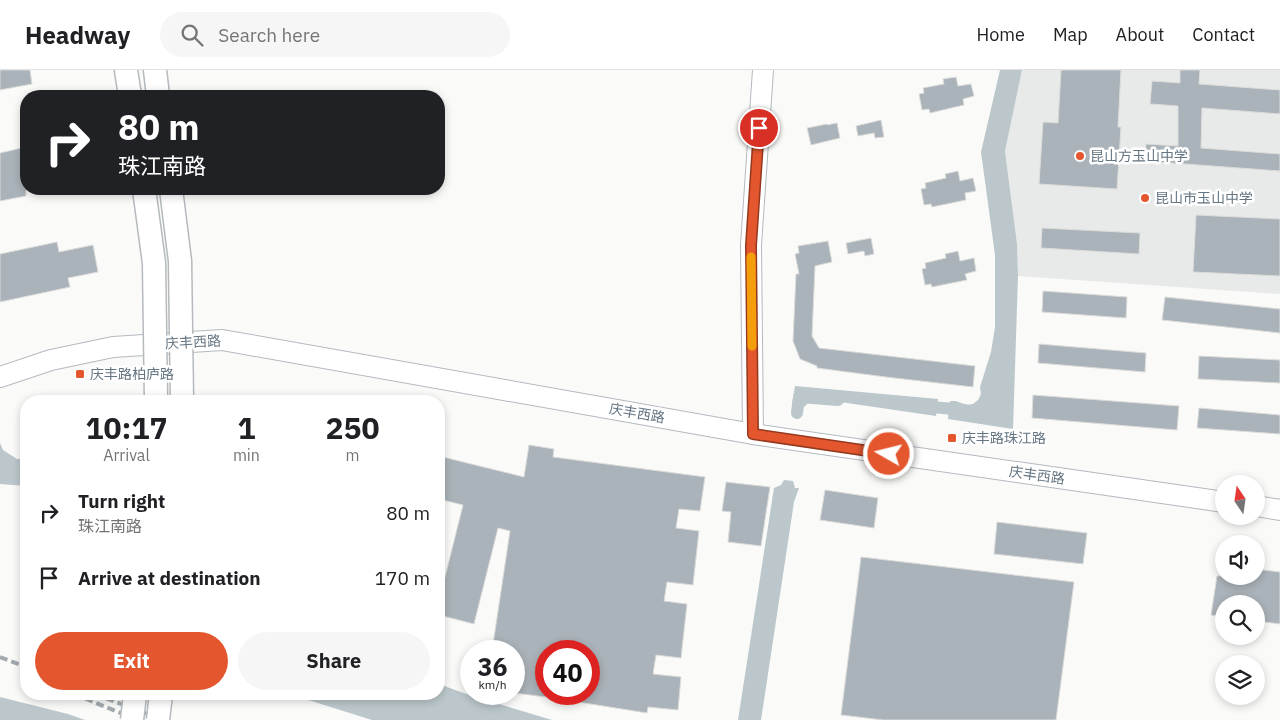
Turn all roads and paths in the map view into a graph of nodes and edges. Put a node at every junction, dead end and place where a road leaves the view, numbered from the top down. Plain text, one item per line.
1 (126, 70) edge
2 (154, 70) edge
3 (763, 70) edge
4 (129, 90) edge
5 (157, 90) edge
6 (145, 195) edge
7 (172, 195) edge
8 (0, 378) edge
9 (156, 395) edge
10 (182, 395) edge
11 (753, 434) junction
12 (1215, 501) edge
13 (1265, 508) edge
14 (1280, 510) edge
15 (134, 700) edge
16 (160, 700) edge
17 (132, 720) edge
18 (158, 720) edge

1 - 4 main road
2 - 5 main road
3 - 11 street
6 - 9 main road, bridge
7 - 10 main road, bridge
8 - 11 street, 庆丰西路
11 - 12 street, 庆丰西路
13 - 14 street
15 - 17 main road, bridge
16 - 18 main road, bridge

